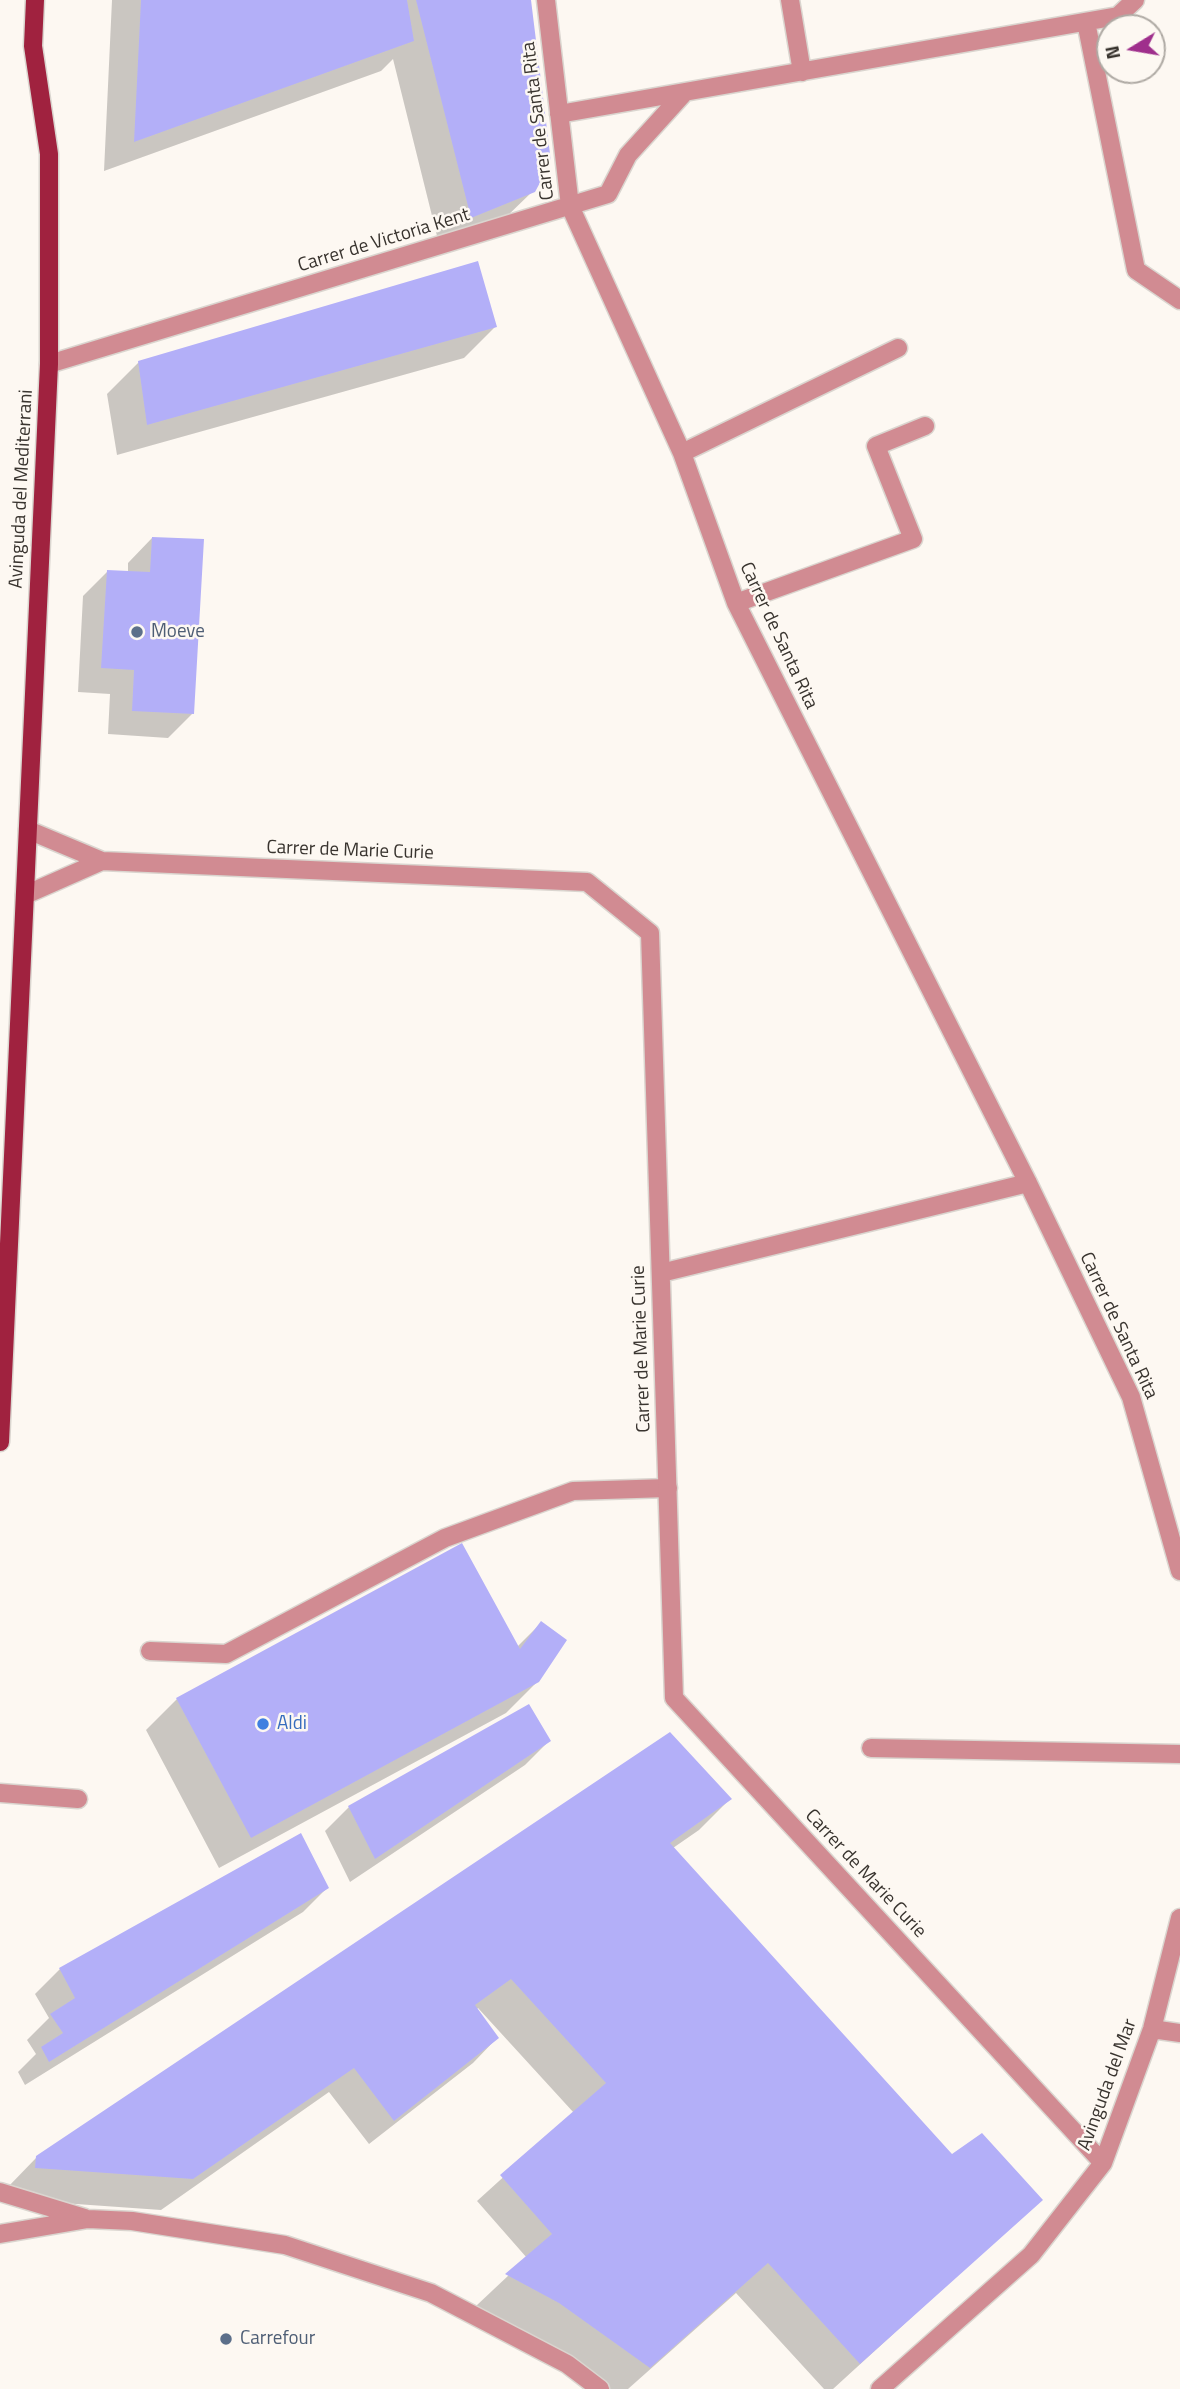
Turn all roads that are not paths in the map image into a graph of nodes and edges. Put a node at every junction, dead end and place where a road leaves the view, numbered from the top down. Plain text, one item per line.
1 (35, 0) edge
2 (546, 0) edge
3 (790, 0) edge
4 (1135, 0) edge
5 (1086, 22) junction
6 (802, 72) junction
7 (685, 92) junction
8 (559, 114) junction
9 (570, 206) junction
10 (1180, 300) edge
11 (898, 348) dead end
12 (49, 364) junction
13 (925, 426) dead end
14 (681, 453) junction
15 (736, 603) junction
16 (28, 830) junction
17 (102, 861) junction
18 (25, 895) junction
19 (1028, 1183) junction
20 (661, 1273) junction
21 (0, 1442) edge
22 (667, 1488) junction
23 (1180, 1571) edge
24 (150, 1651) dead end
25 (871, 1748) dead end
26 (1180, 1754) edge
27 (0, 1793) edge
28 (78, 1799) dead end
29 (1180, 1918) edge
30 (1152, 2029) junction
31 (1180, 2034) edge
32 (1103, 2163) junction
33 (0, 2192) edge
34 (88, 2219) junction
35 (0, 2234) edge
36 (600, 2389) edge
37 (880, 2389) edge

1 - 12 main road, Avinguda del Mediterrani
2 - 8 street, Carrer de Santa Rita
3 - 6 street
4 - 5 street
5 - 6 street
5 - 10 street
6 - 7 street
7 - 8 street
7 - 9 street, Carrer de Victoria Kent
8 - 9 street, Carrer de Santa Rita
9 - 12 street, Carrer de Victoria Kent
9 - 14 street, Carrer de Santa Rita
11 - 14 street
12 - 16 main road, Avinguda del Mediterrani
13 - 15 street
14 - 15 street, Carrer de Santa Rita
15 - 19 street, Carrer de Santa Rita
16 - 17 street, Carrer de Marie Curie
16 - 18 main road, Avinguda del Mediterrani
17 - 18 street, Carrer de Marie Curie
17 - 20 street, Carrer de Marie Curie
18 - 21 main road, Avinguda del Mediterrani
19 - 20 street
19 - 23 street, Carrer de Santa Rita
20 - 22 street, Carrer de Marie Curie
22 - 24 street
22 - 32 street, Carrer de Marie Curie
25 - 26 street
27 - 28 street
29 - 30 street, Avinguda del Mar
30 - 31 street
30 - 32 street, Avinguda del Mar
32 - 37 street, Avinguda del Mar
33 - 34 street
34 - 35 street
34 - 36 street

